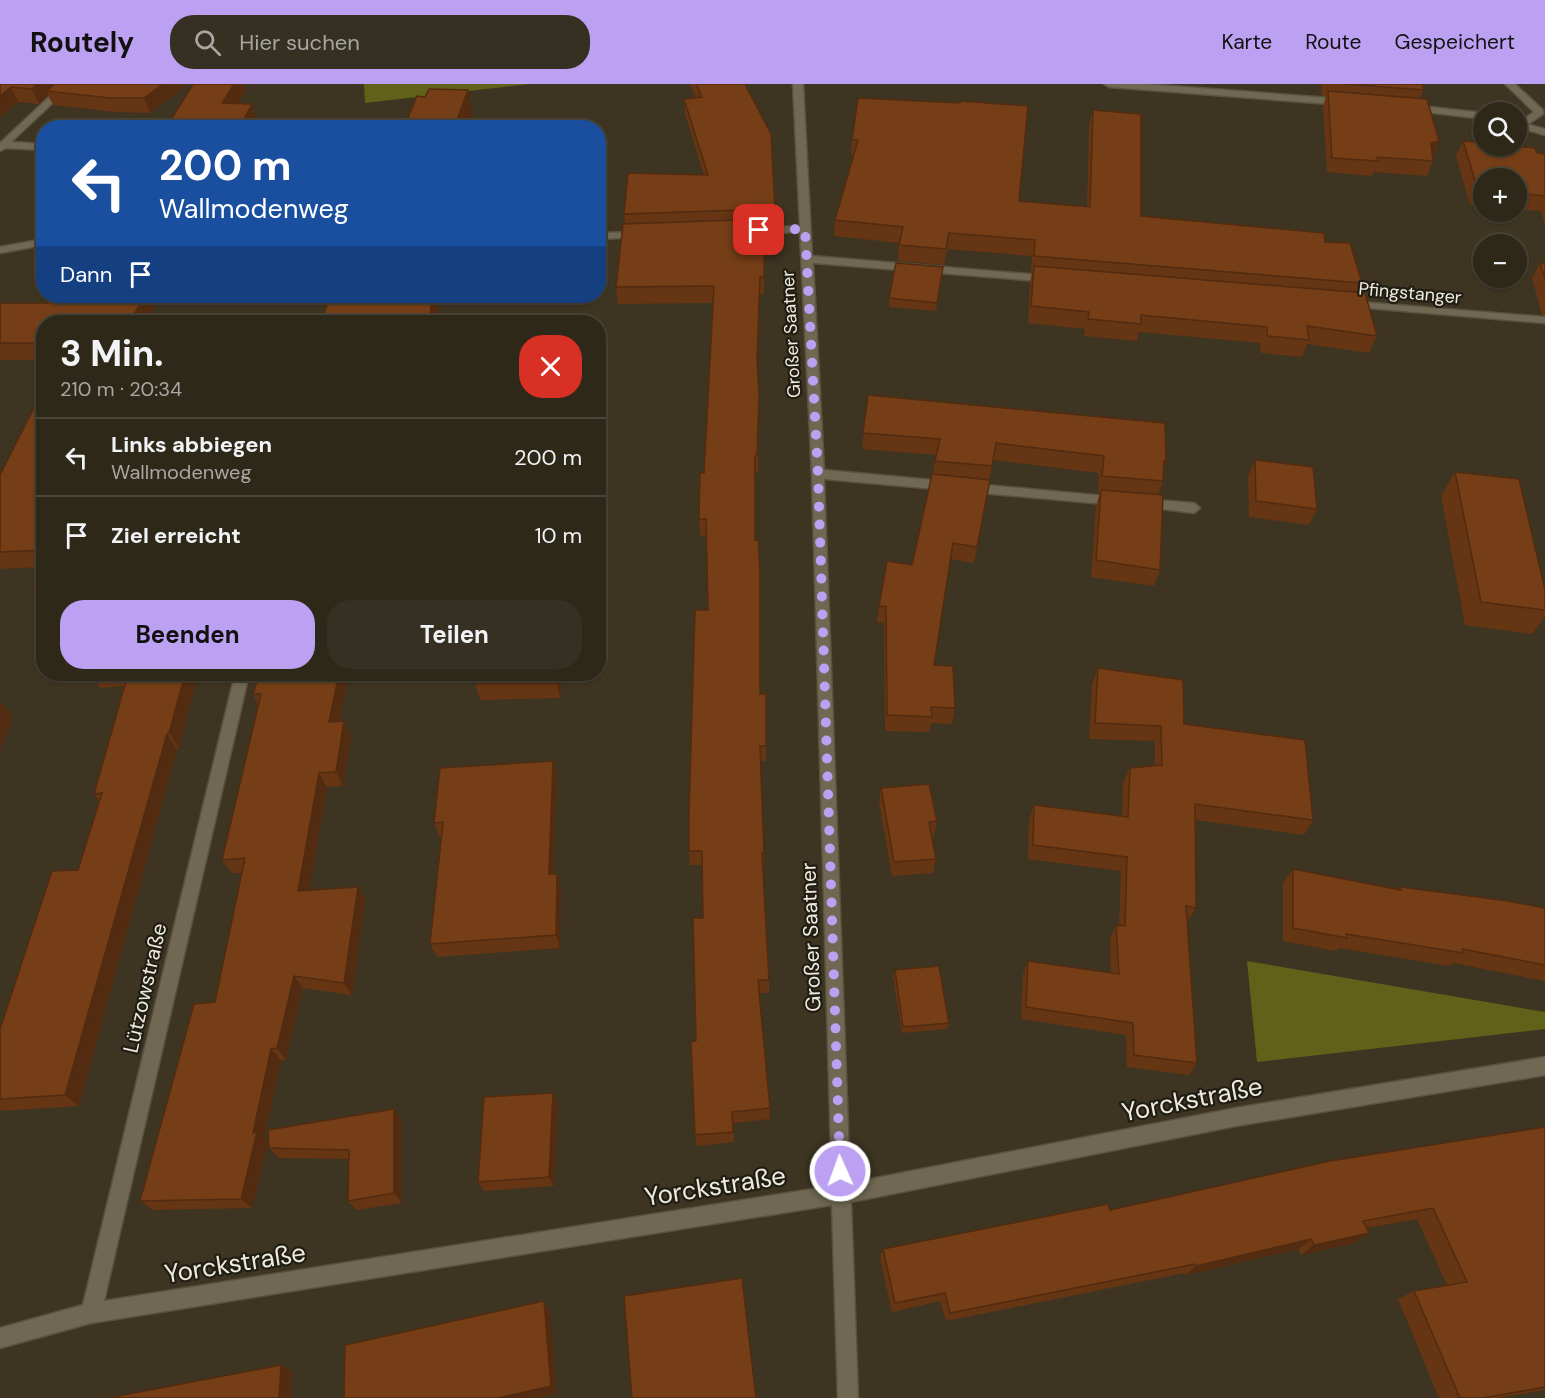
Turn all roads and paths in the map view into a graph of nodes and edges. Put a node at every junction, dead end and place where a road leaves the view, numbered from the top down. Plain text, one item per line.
1 (68, 84) edge
2 (798, 84) edge
3 (1109, 84) edge
4 (1510, 84) edge
5 (1358, 104) edge
6 (1406, 107) edge
7 (1473, 115) edge
8 (1527, 119) edge
9 (1527, 126) edge
10 (1545, 132) edge
11 (2, 147) edge
12 (36, 147) edge
13 (805, 229) junction
14 (736, 231) edge
15 (656, 234) edge
16 (606, 236) edge
17 (36, 243) edge
18 (0, 250) edge
19 (807, 259) junction
20 (1069, 281) edge
21 (1331, 303) edge
22 (1545, 320) edge
23 (818, 474) junction
24 (1194, 508) dead end
25 (240, 681) edge
26 (1545, 1066) edge
27 (841, 1194) junction
28 (91, 1313) junction
29 (0, 1338) edge
30 (848, 1398) edge

1 - 11 street
2 - 13 street, Großer Saatner
3 - 5 street
4 - 8 street
6 - 7 street
9 - 10 street
11 - 12 street
13 - 14 street
13 - 19 street, Großer Saatner
15 - 16 street
17 - 18 street
19 - 20 street
19 - 23 street, Großer Saatner
21 - 22 street, Pfingstanger
23 - 24 street
23 - 27 street, Großer Saatner
25 - 28 street, Lützowstraße
26 - 27 street, Yorckstraße
27 - 28 street, Yorckstraße
27 - 30 street, Großer Saatner
28 - 29 street, Yorckstraße

